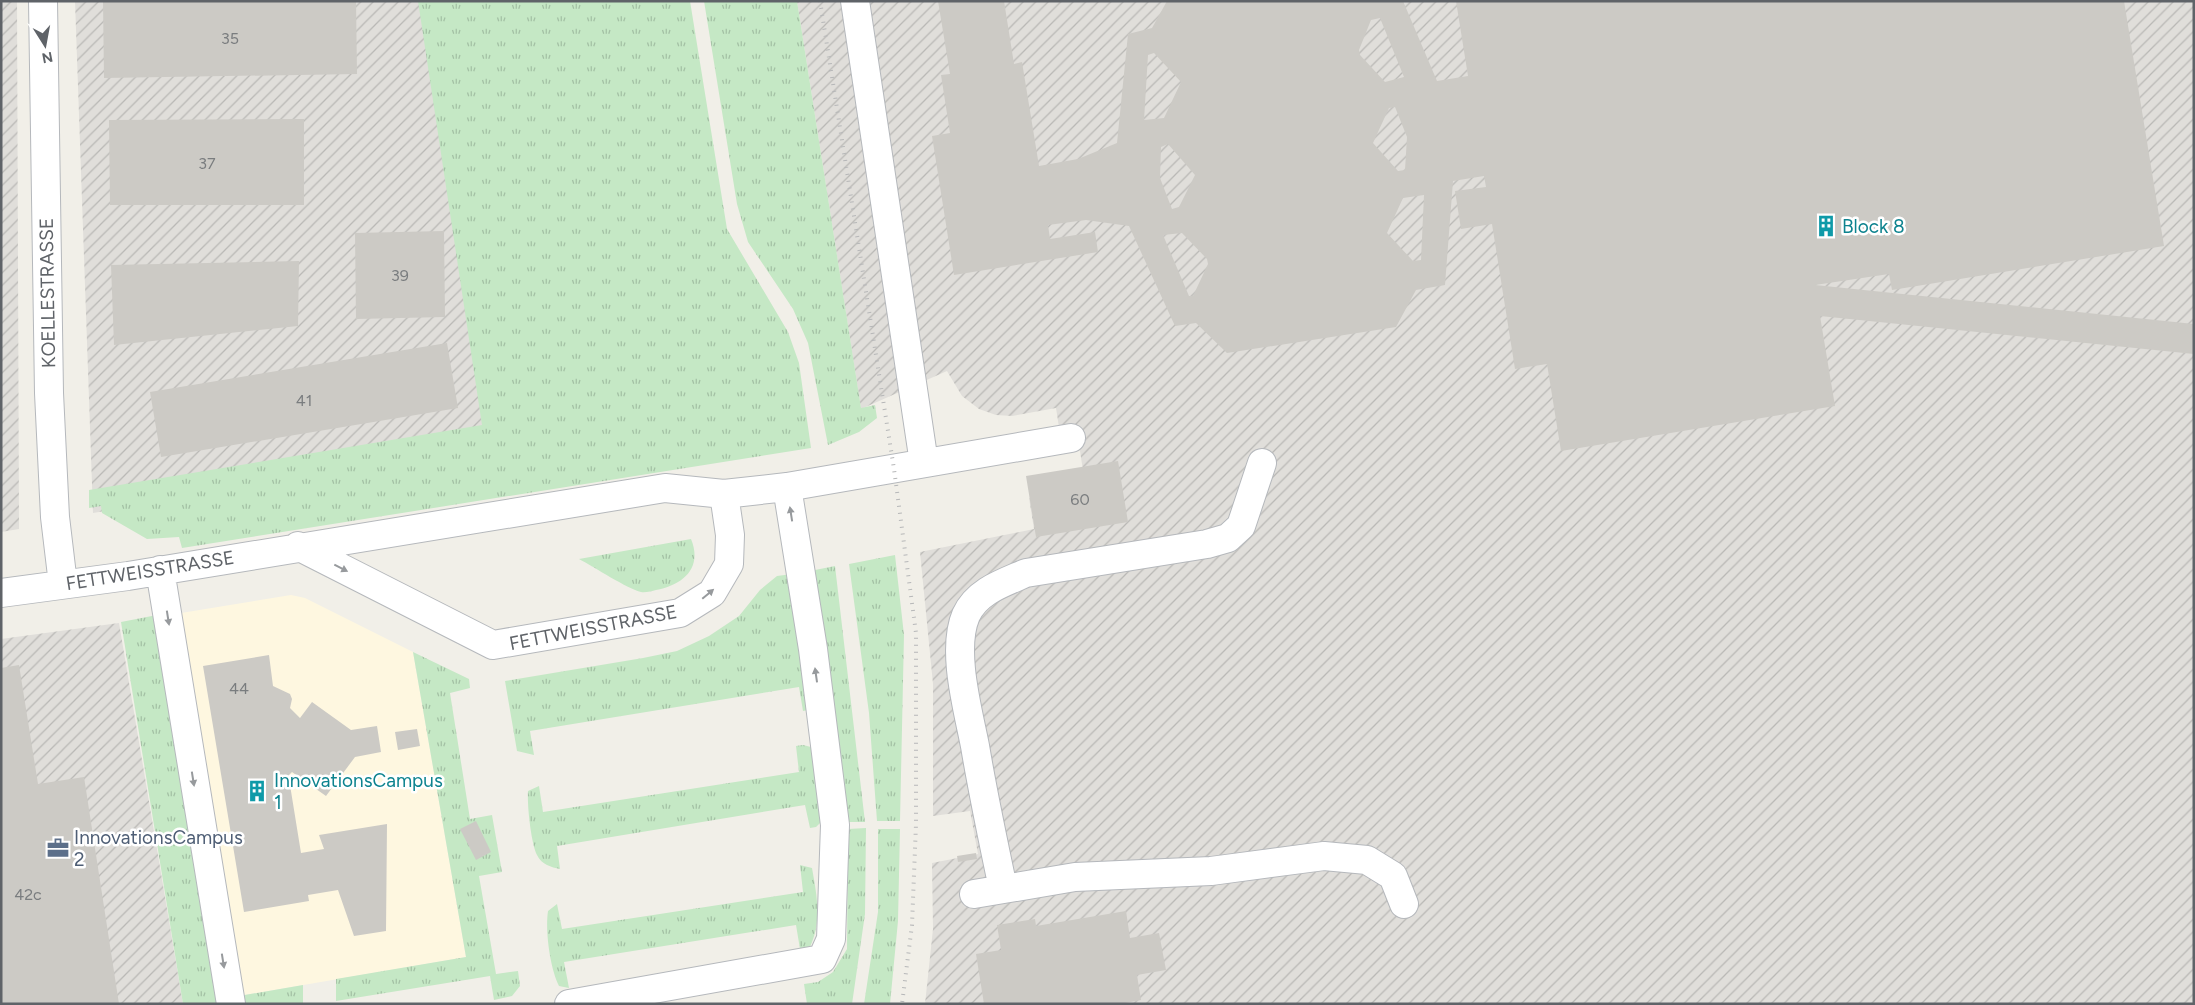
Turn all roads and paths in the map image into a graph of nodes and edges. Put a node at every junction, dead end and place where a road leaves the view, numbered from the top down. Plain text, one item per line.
1 (43, 1) edge
2 (855, 1) edge
3 (1071, 438) dead end
4 (924, 463) junction
5 (1262, 463) dead end
6 (787, 487) junction
7 (724, 494) junction
8 (298, 546) junction
9 (160, 570) junction
10 (63, 584) junction
11 (1, 593) edge
12 (1003, 888) junction
13 (974, 894) dead end
14 (1404, 904) dead end
15 (231, 1004) edge
16 (569, 1004) edge

1 - 10 street, KOELLESTRASSE
2 - 4 street
3 - 4 street, FETTWEISSTRASSE
4 - 6 street, FETTWEISSTRASSE
5 - 12 street
6 - 7 street, FETTWEISSTRASSE
16 -> 6 street
7 - 8 street, FETTWEISSTRASSE
8 -> 7 street, FETTWEISSTRASSE
8 - 9 street, FETTWEISSTRASSE
9 - 10 street, FETTWEISSTRASSE
9 -> 15 street
10 - 11 street, FETTWEISSTRASSE
12 - 13 street
12 - 14 street

